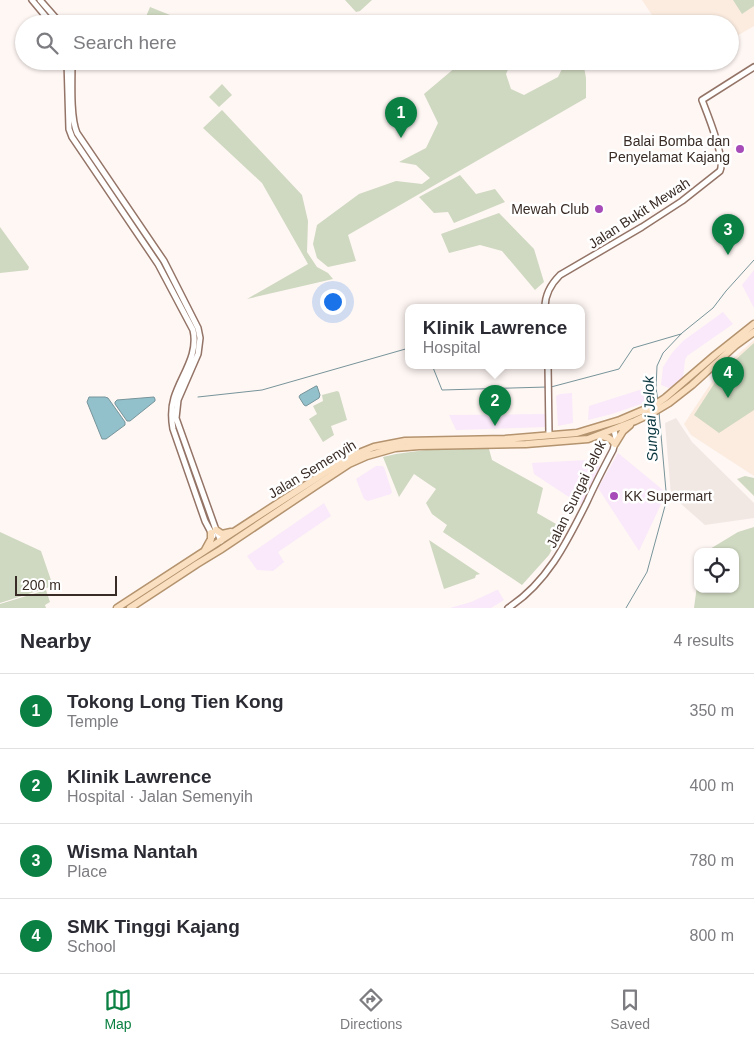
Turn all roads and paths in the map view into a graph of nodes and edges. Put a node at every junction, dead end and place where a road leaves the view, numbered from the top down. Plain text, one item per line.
1 (32, 0) edge
2 (40, 0) edge
3 (44, 15) edge
4 (53, 15) edge
5 (754, 66) edge
6 (67, 70) edge
7 (72, 70) edge
8 (74, 70) edge
9 (72, 74) junction
10 (546, 304) edge
11 (754, 324) edge
12 (754, 332) edge
13 (715, 355) junction
14 (548, 369) edge
15 (692, 385) junction
16 (667, 399) junction
17 (654, 409) junction
18 (644, 410) junction
19 (635, 421) junction
20 (590, 430) junction
21 (614, 430) junction
22 (549, 435) junction
23 (595, 436) junction
24 (561, 441) junction
25 (526, 444) junction
26 (615, 444) junction
27 (253, 528) junction
28 (237, 530) junction
29 (214, 532) junction
30 (219, 543) junction
31 (205, 551) junction
32 (197, 564) junction
33 (117, 608) edge
34 (130, 608) edge
35 (508, 608) edge

1 - 3 street
2 - 4 street
5 - 10 street, Jalan Bukit Mewah
6 - 29 street
7 - 9 street
8 - 9 street
9 - 29 street
11 - 13 main road, Jalan Semenyih
12 - 15 main road, Jalan Semenyih
13 - 15 main road
13 - 16 main road, Jalan Semenyih
14 - 22 street
15 - 16 main road, Jalan Semenyih
16 - 17 main road, Jalan Semenyih
17 - 18 main road, Jalan Semenyih
17 - 19 main road, Jalan Semenyih
18 - 20 main road, Jalan Semenyih
18 - 21 main road
19 - 21 main road, Jalan Semenyih
19 - 26 main road
20 - 21 main road
20 - 22 main road, Jalan Semenyih
21 - 23 main road, Jalan Semenyih
21 - 26 street, Jalan Sungai Jelok
22 - 24 main road
22 - 25 main road
22 - 28 main road, Jalan Semenyih
23 - 24 main road, Jalan Semenyih
23 - 26 main road
24 - 25 main road, Jalan Semenyih
25 - 27 main road, Jalan Semenyih
26 - 35 street, Jalan Sungai Jelok
27 - 30 main road
27 - 32 main road, Jalan Semenyih
28 - 29 main road
28 - 30 main road, Jalan Semenyih
29 - 30 street
29 - 31 main road
30 - 31 main road, Jalan Semenyih
30 - 32 main road
31 - 33 main road, Jalan Semenyih
32 - 34 main road, Jalan Semenyih

